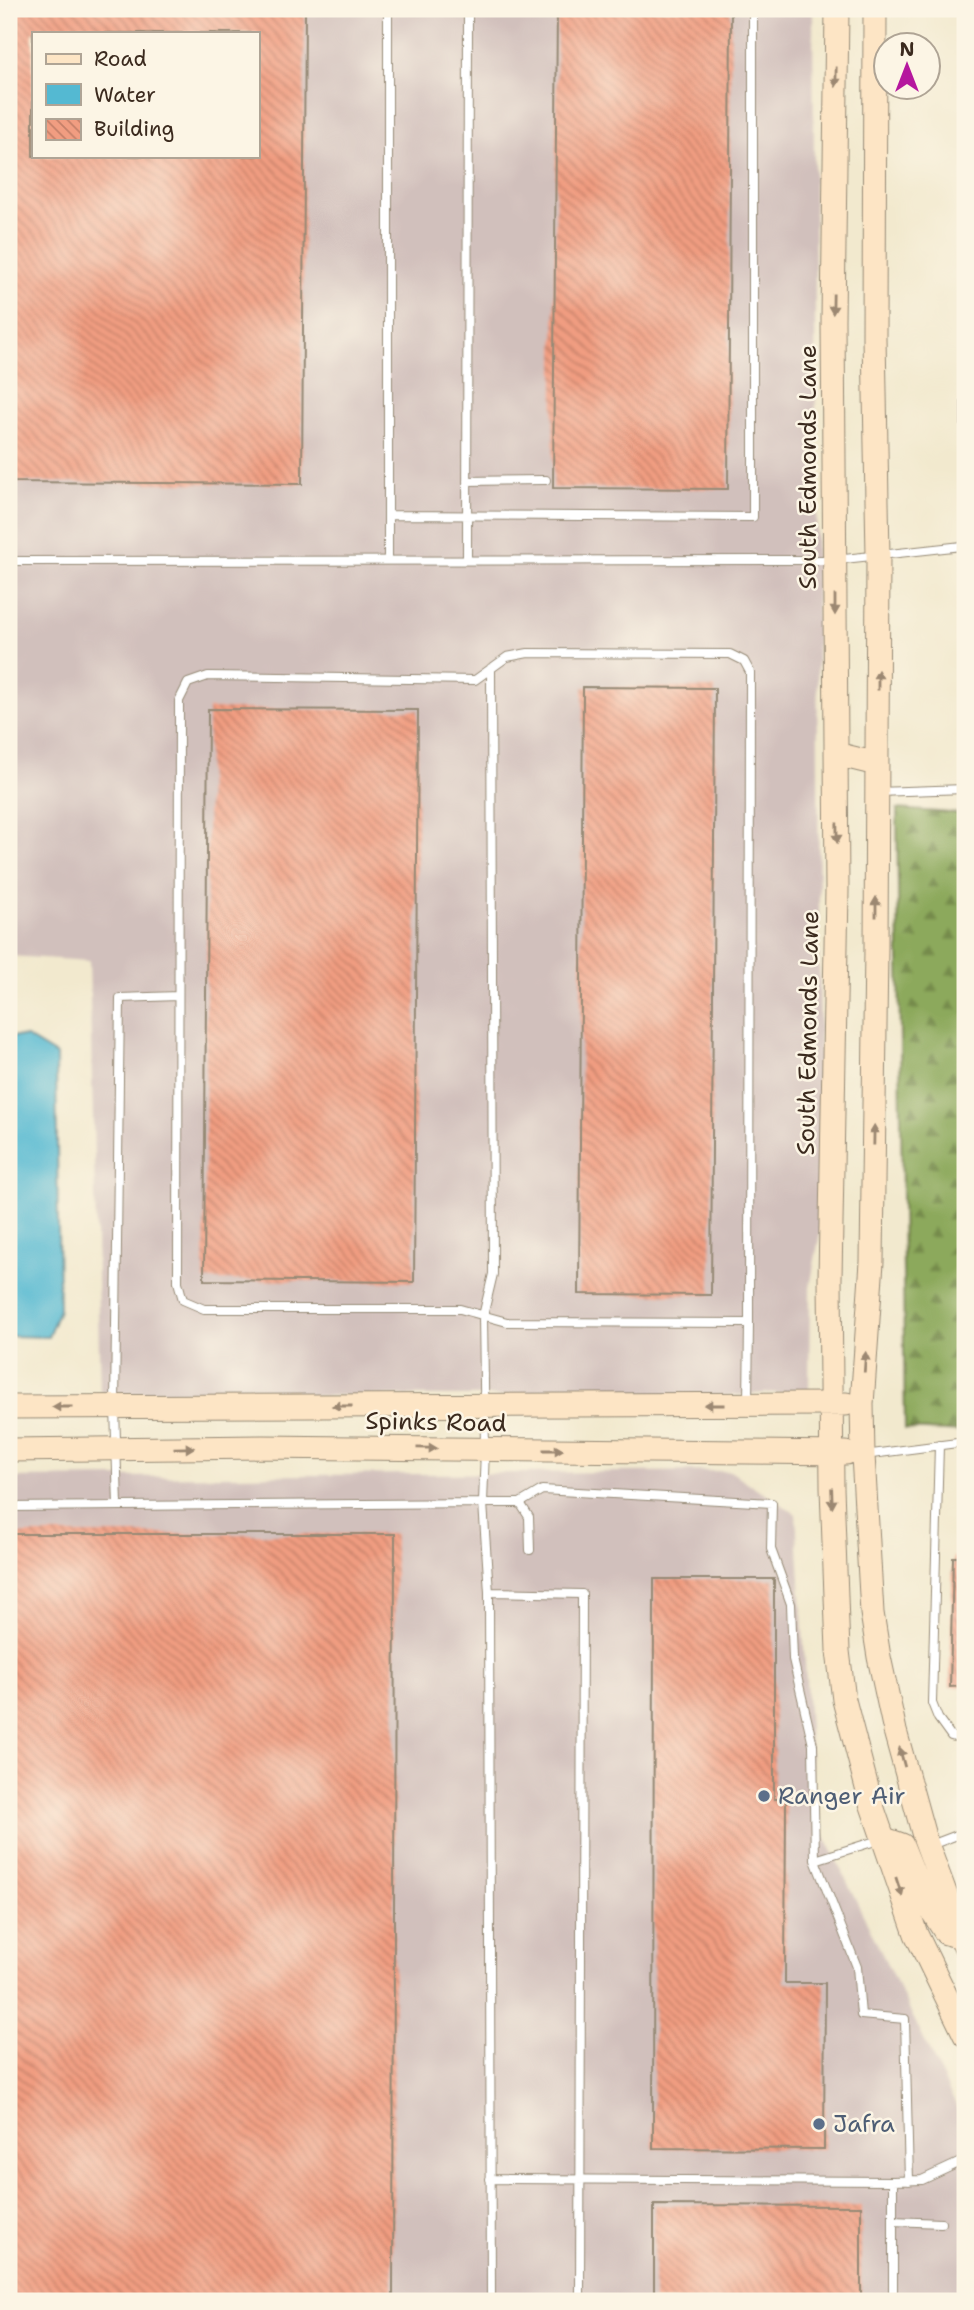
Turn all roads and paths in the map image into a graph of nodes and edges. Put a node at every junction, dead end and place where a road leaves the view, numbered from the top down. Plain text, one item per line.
1 (388, 9) edge
2 (468, 9) edge
3 (753, 9) edge
4 (837, 9) edge
5 (875, 9) edge
6 (965, 321) edge
7 (546, 480) dead end
8 (965, 480) edge
9 (467, 481) junction
10 (388, 515) junction
11 (467, 515) junction
12 (964, 546) edge
13 (878, 555) junction
14 (388, 559) junction
15 (467, 559) junction
16 (835, 560) junction
17 (9, 561) edge
18 (491, 668) junction
19 (836, 754) junction
20 (877, 764) junction
21 (965, 789) edge
22 (876, 792) junction
23 (178, 996) junction
24 (483, 1316) junction
25 (749, 1323) junction
26 (862, 1404) junction
27 (748, 1405) junction
28 (831, 1405) junction
29 (484, 1406) junction
30 (9, 1407) edge
31 (115, 1407) junction
32 (965, 1443) edge
33 (939, 1445) junction
34 (115, 1449) junction
35 (485, 1449) junction
36 (9, 1450) edge
37 (832, 1452) junction
38 (863, 1455) junction
39 (483, 1503) junction
40 (520, 1503) junction
41 (118, 1506) junction
42 (9, 1507) edge
43 (530, 1550) dead end
44 (488, 1592) junction
45 (965, 1740) edge
46 (965, 1832) edge
47 (884, 1839) junction
48 (928, 1846) junction
49 (815, 1860) junction
50 (963, 1941) edge
51 (965, 2035) edge
52 (965, 2160) edge
53 (579, 2178) junction
54 (490, 2179) junction
55 (893, 2181) junction
56 (909, 2181) junction
57 (893, 2221) junction
58 (941, 2223) dead end
59 (491, 2301) edge
60 (580, 2301) edge
61 (893, 2301) edge

1 - 10 lane
2 - 9 lane
3 - 11 lane
4 -> 16 main road, South Edmonds Lane
5 - 13 main road
6 - 8 lane
7 - 9 lane
9 - 11 lane
10 - 11 lane
10 - 14 lane
11 - 15 lane
12 - 13 lane
13 - 16 lane
20 -> 13 main road
14 - 15 lane
14 - 17 lane
15 - 16 lane
16 -> 19 main road, South Edmonds Lane
18 - 23 lane
18 - 24 lane
18 - 25 lane
19 - 20 main road
19 -> 28 main road, South Edmonds Lane
20 - 22 main road
21 - 22 lane
26 -> 22 main road
23 - 24 lane
23 - 31 lane
24 - 25 lane
24 - 29 lane
25 - 27 lane
26 - 28 main road, Spinks Road
26 - 38 main road
27 - 28 main road, Spinks Road
27 -> 29 main road, Spinks Road
28 - 37 main road, South Edmonds Lane
29 -> 31 main road, Spinks Road
29 - 35 lane
31 -> 30 main road, Spinks Road
31 - 34 lane
32 - 33 lane
33 - 38 lane
33 - 45 lane
34 -> 35 main road, Spinks Road
34 - 36 main road, Spinks Road
34 - 41 lane
35 -> 37 main road, Spinks Road
35 - 39 lane
37 - 38 main road, Spinks Road
37 -> 47 main road, South Edmonds Lane
48 -> 38 main road
39 - 40 lane
39 - 41 lane
39 - 44 lane
40 - 43 lane
40 - 49 lane
41 - 42 lane
44 - 53 lane
44 - 54 lane
46 - 48 lane
47 - 49 lane
47 - 50 main road
47 -> 51 main road, South Edmonds Lane
48 - 50 main road
49 - 56 lane
52 - 56 lane
53 - 54 lane
53 - 55 lane
53 - 60 lane
54 - 59 lane
55 - 56 lane
55 - 57 lane
57 - 58 lane
57 - 61 lane

